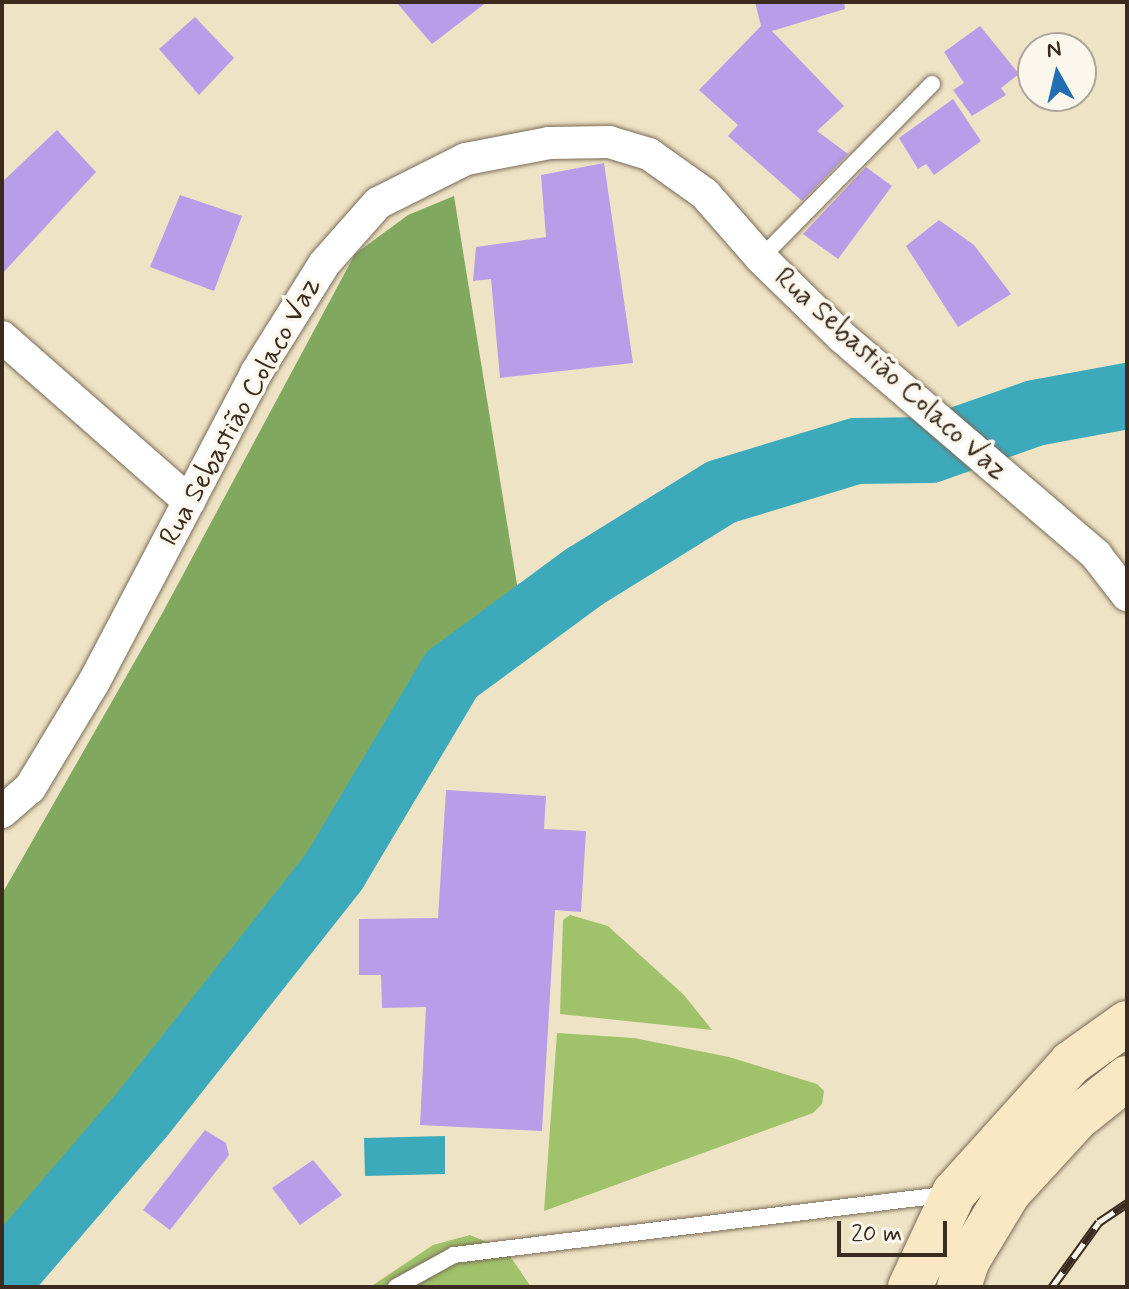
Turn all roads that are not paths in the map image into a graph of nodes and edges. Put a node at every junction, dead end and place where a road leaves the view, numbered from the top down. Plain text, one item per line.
1 (932, 84) dead end
2 (761, 258) junction
3 (2, 337) edge
4 (189, 501) junction
5 (1127, 595) edge
6 (2, 812) edge
7 (1127, 1023) edge
8 (1127, 1078) edge
9 (976, 1202) junction
10 (396, 1287) edge
11 (910, 1287) edge
12 (959, 1287) edge

1 - 2 lane
2 - 4 street, Rua Sebastião Colaco Vaz
2 - 5 street, Rua Sebastião Colaco Vaz
3 - 4 street
4 - 6 street, Rua Sebastião Colaco Vaz
7 - 9 main road
8 - 9 main road
9 - 10 lane
9 - 11 main road
9 - 12 main road

